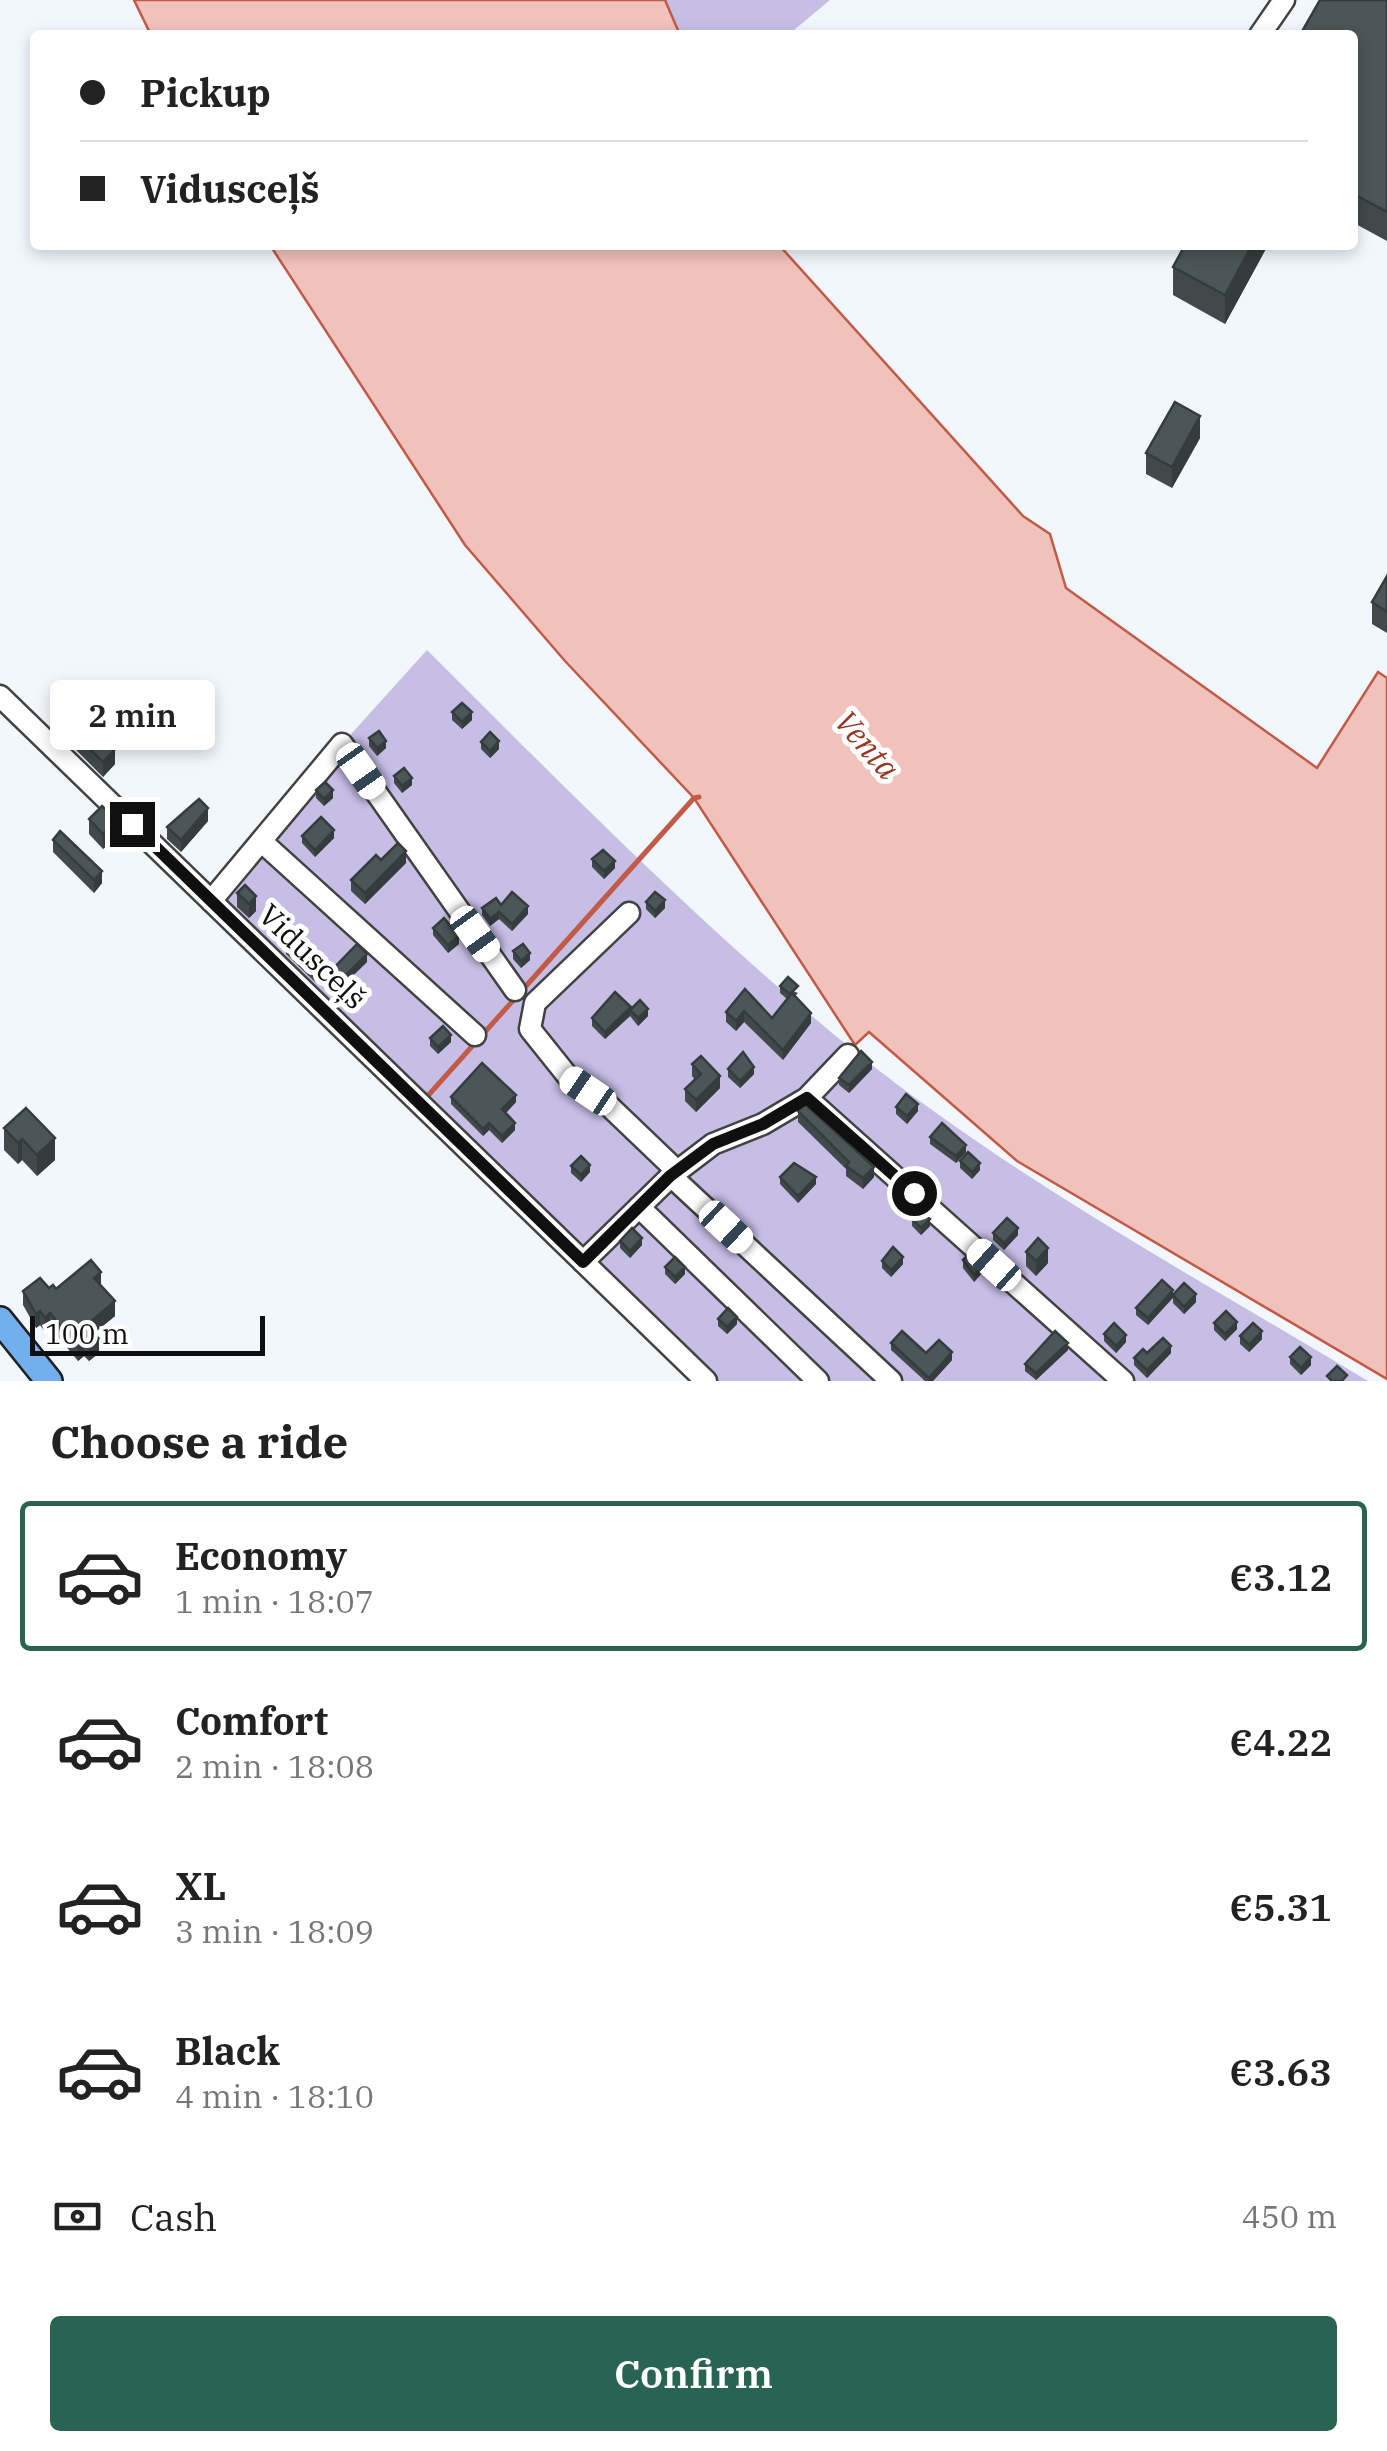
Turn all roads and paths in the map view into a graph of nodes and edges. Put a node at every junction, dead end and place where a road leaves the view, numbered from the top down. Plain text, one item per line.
1 (1284, 0) edge
2 (1263, 30) edge
3 (0, 696) edge
4 (262, 840) junction
5 (211, 901) junction
6 (628, 914) dead end
7 (515, 990) dead end
8 (474, 1034) dead end
9 (848, 1055) dead end
10 (807, 1098) junction
11 (674, 1173) junction
12 (639, 1207) junction
13 (583, 1262) junction
14 (0, 1320) edge
15 (50, 1381) edge
16 (706, 1381) edge
17 (818, 1381) edge
18 (891, 1381) edge
19 (1122, 1381) edge

1 - 2 street
3 - 5 street, Vidusceļš
4 - 5 street
4 - 7 street
4 - 8 street
5 - 13 street, Vidusceļš
6 - 11 street
9 - 10 street
10 - 11 street
10 - 19 street
11 - 12 street
11 - 18 street
12 - 13 street
12 - 17 street
13 - 16 street, Vidusceļš
14 - 15 main road

